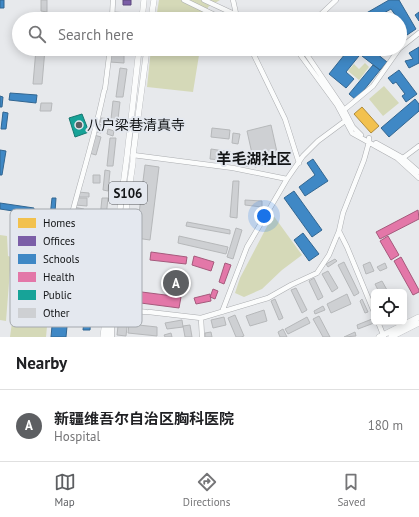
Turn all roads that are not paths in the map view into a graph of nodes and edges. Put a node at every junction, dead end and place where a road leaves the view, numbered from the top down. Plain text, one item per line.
1 (113, 0) edge
2 (144, 0) edge
3 (154, 0) edge
4 (184, 0) edge
5 (204, 0) edge
6 (233, 0) edge
7 (336, 0) edge
8 (112, 12) edge
9 (143, 12) edge
10 (152, 12) edge
11 (209, 12) edge
12 (226, 12) edge
13 (236, 12) edge
14 (323, 12) edge
15 (419, 33) edge
16 (407, 42) edge
17 (109, 56) edge
18 (138, 56) edge
19 (146, 56) edge
20 (254, 56) edge
21 (301, 56) edge
22 (307, 56) edge
23 (394, 56) edge
24 (344, 110) junction
25 (346, 121) junction
26 (369, 140) junction
27 (419, 146) edge
28 (133, 155) junction
29 (403, 158) junction
30 (299, 163) junction
31 (419, 172) edge
32 (419, 178) edge
33 (287, 179) junction
34 (73, 209) edge
35 (120, 209) edge
36 (126, 209) edge
37 (339, 231) junction
38 (371, 305) edge
39 (142, 311) edge
40 (222, 312) junction
41 (419, 317) edge
42 (201, 318) junction
43 (419, 323) edge
44 (379, 325) edge
45 (104, 327) edge
46 (109, 327) edge
47 (111, 327) edge
48 (382, 336) edge
49 (103, 337) edge
50 (107, 337) edge
51 (111, 337) edge
52 (202, 337) edge
53 (391, 337) edge

1 - 8 street
2 - 9 main road
3 - 10 main road
4 - 11 street
5 - 12 street
6 - 13 street
7 - 14 street
15 - 16 street
17 - 34 street
18 - 35 main road, S106
19 - 28 main road, S106
20 - 30 street
21 - 25 street
22 - 24 street
23 - 24 street
24 - 26 street
25 - 26 street
25 - 30 street
26 - 29 street
26 - 32 street
26 - 37 street
27 - 29 street
28 - 33 street
28 - 36 main road, S106
29 - 31 street
30 - 33 street
33 - 40 street
37 - 38 street
37 - 40 street
39 - 42 street
40 - 42 street
41 - 48 main road
42 - 52 street
43 - 53 main road
44 - 48 street
45 - 49 main road, S106
46 - 50 main road, S106
47 - 51 highway

